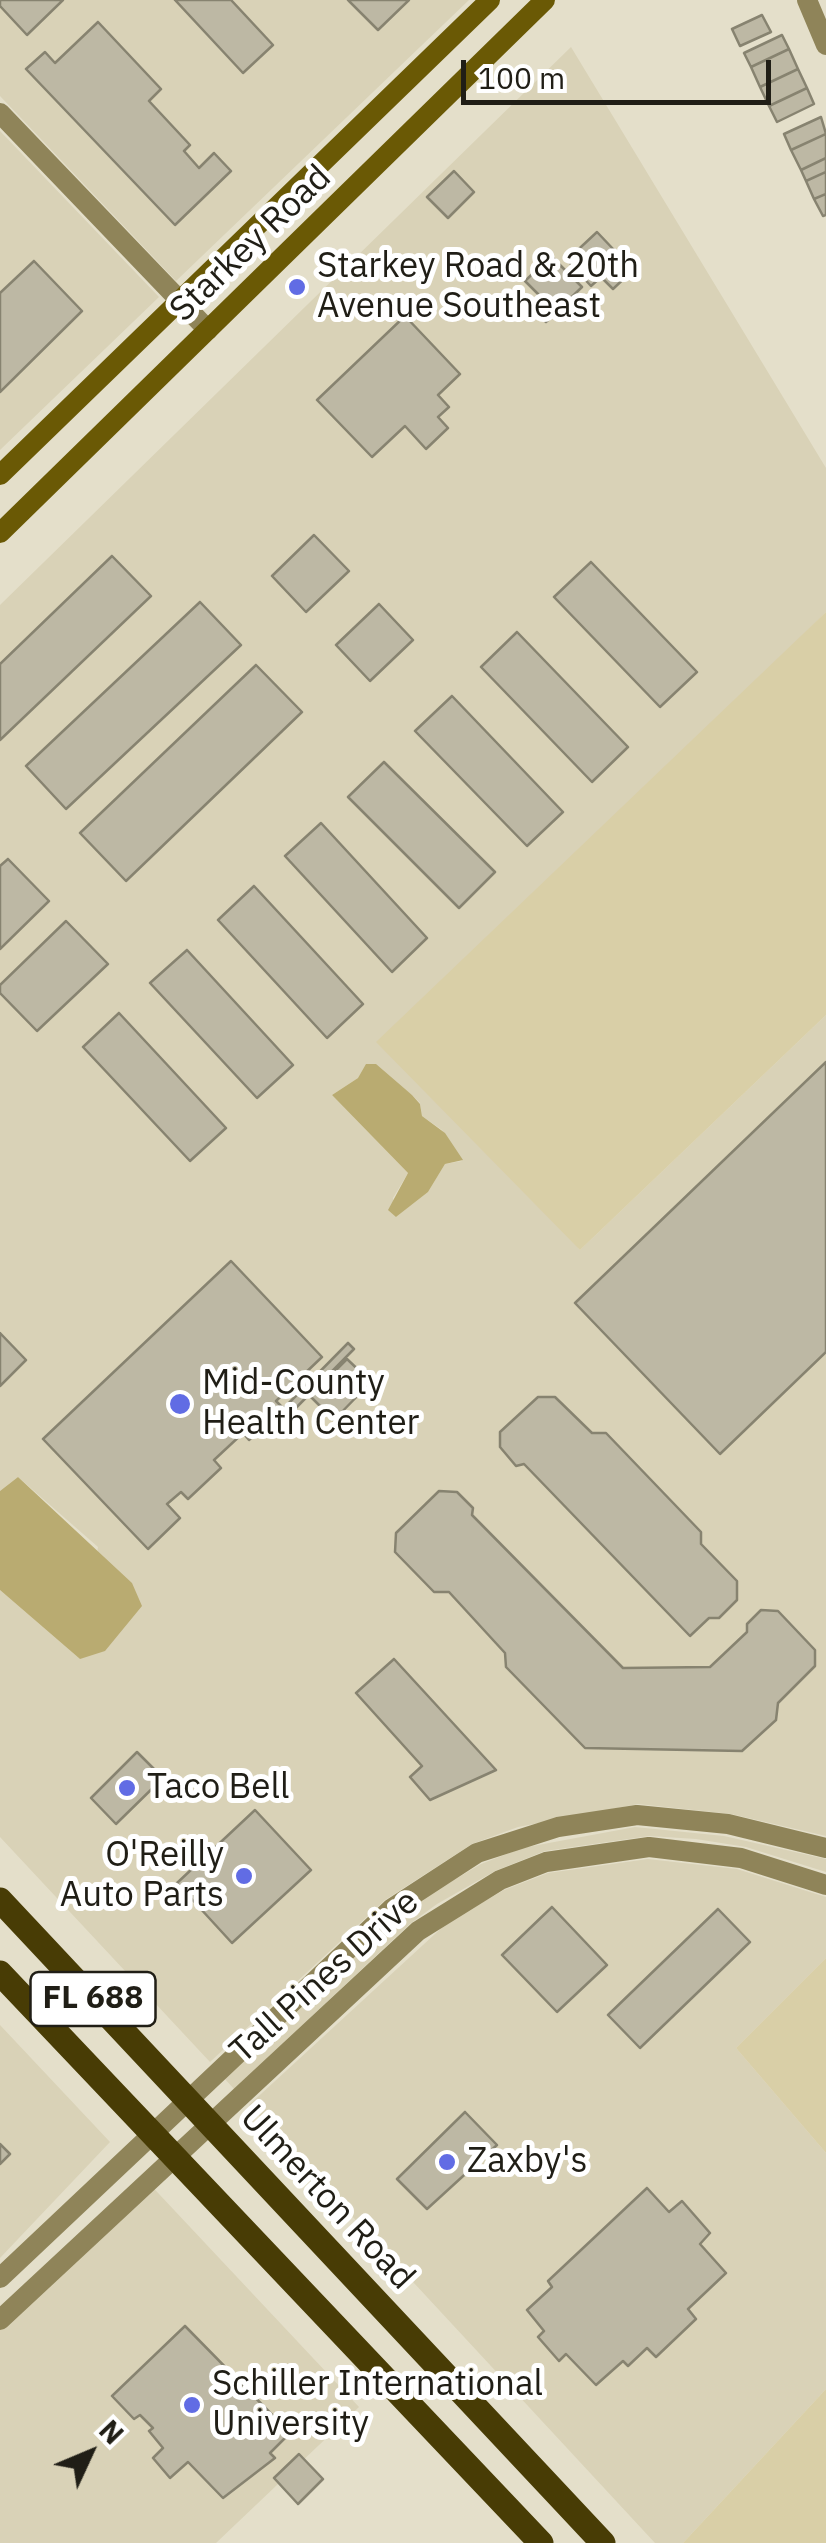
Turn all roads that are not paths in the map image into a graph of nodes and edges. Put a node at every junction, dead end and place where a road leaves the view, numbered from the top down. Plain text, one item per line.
1 (490, 0) edge
2 (545, 0) edge
3 (807, 0) edge
4 (826, 46) edge
5 (0, 113) edge
6 (180, 301) junction
7 (208, 330) junction
8 (0, 475) edge
9 (0, 533) edge
10 (826, 1848) edge
11 (826, 1885) edge
12 (0, 1900) edge
13 (0, 1973) edge
14 (186, 2099) junction
15 (211, 2125) junction
16 (152, 2130) junction
17 (175, 2155) junction
18 (0, 2278) edge
19 (0, 2320) edge
20 (541, 2543) edge
21 (603, 2543) edge

1 - 6 main road, Starkey Road
2 - 7 main road, Starkey Road
3 - 4 street
5 - 6 street
6 - 7 street
6 - 8 main road, Starkey Road
7 - 9 main road, Starkey Road
10 - 14 street, Tall Pines Drive
11 - 15 street, Tall Pines Drive
12 - 14 main road, Ulmerton Road / FL 688
13 - 16 main road, FL 688
14 - 15 main road, Ulmerton Road / FL 688
14 - 16 street, Tall Pines Drive
15 - 17 street, Tall Pines Drive
15 - 21 main road, Ulmerton Road / FL 688
16 - 17 main road, FL 688
16 - 18 street, Tall Pines Drive
17 - 19 street, Tall Pines Drive
17 - 20 main road, FL 688

